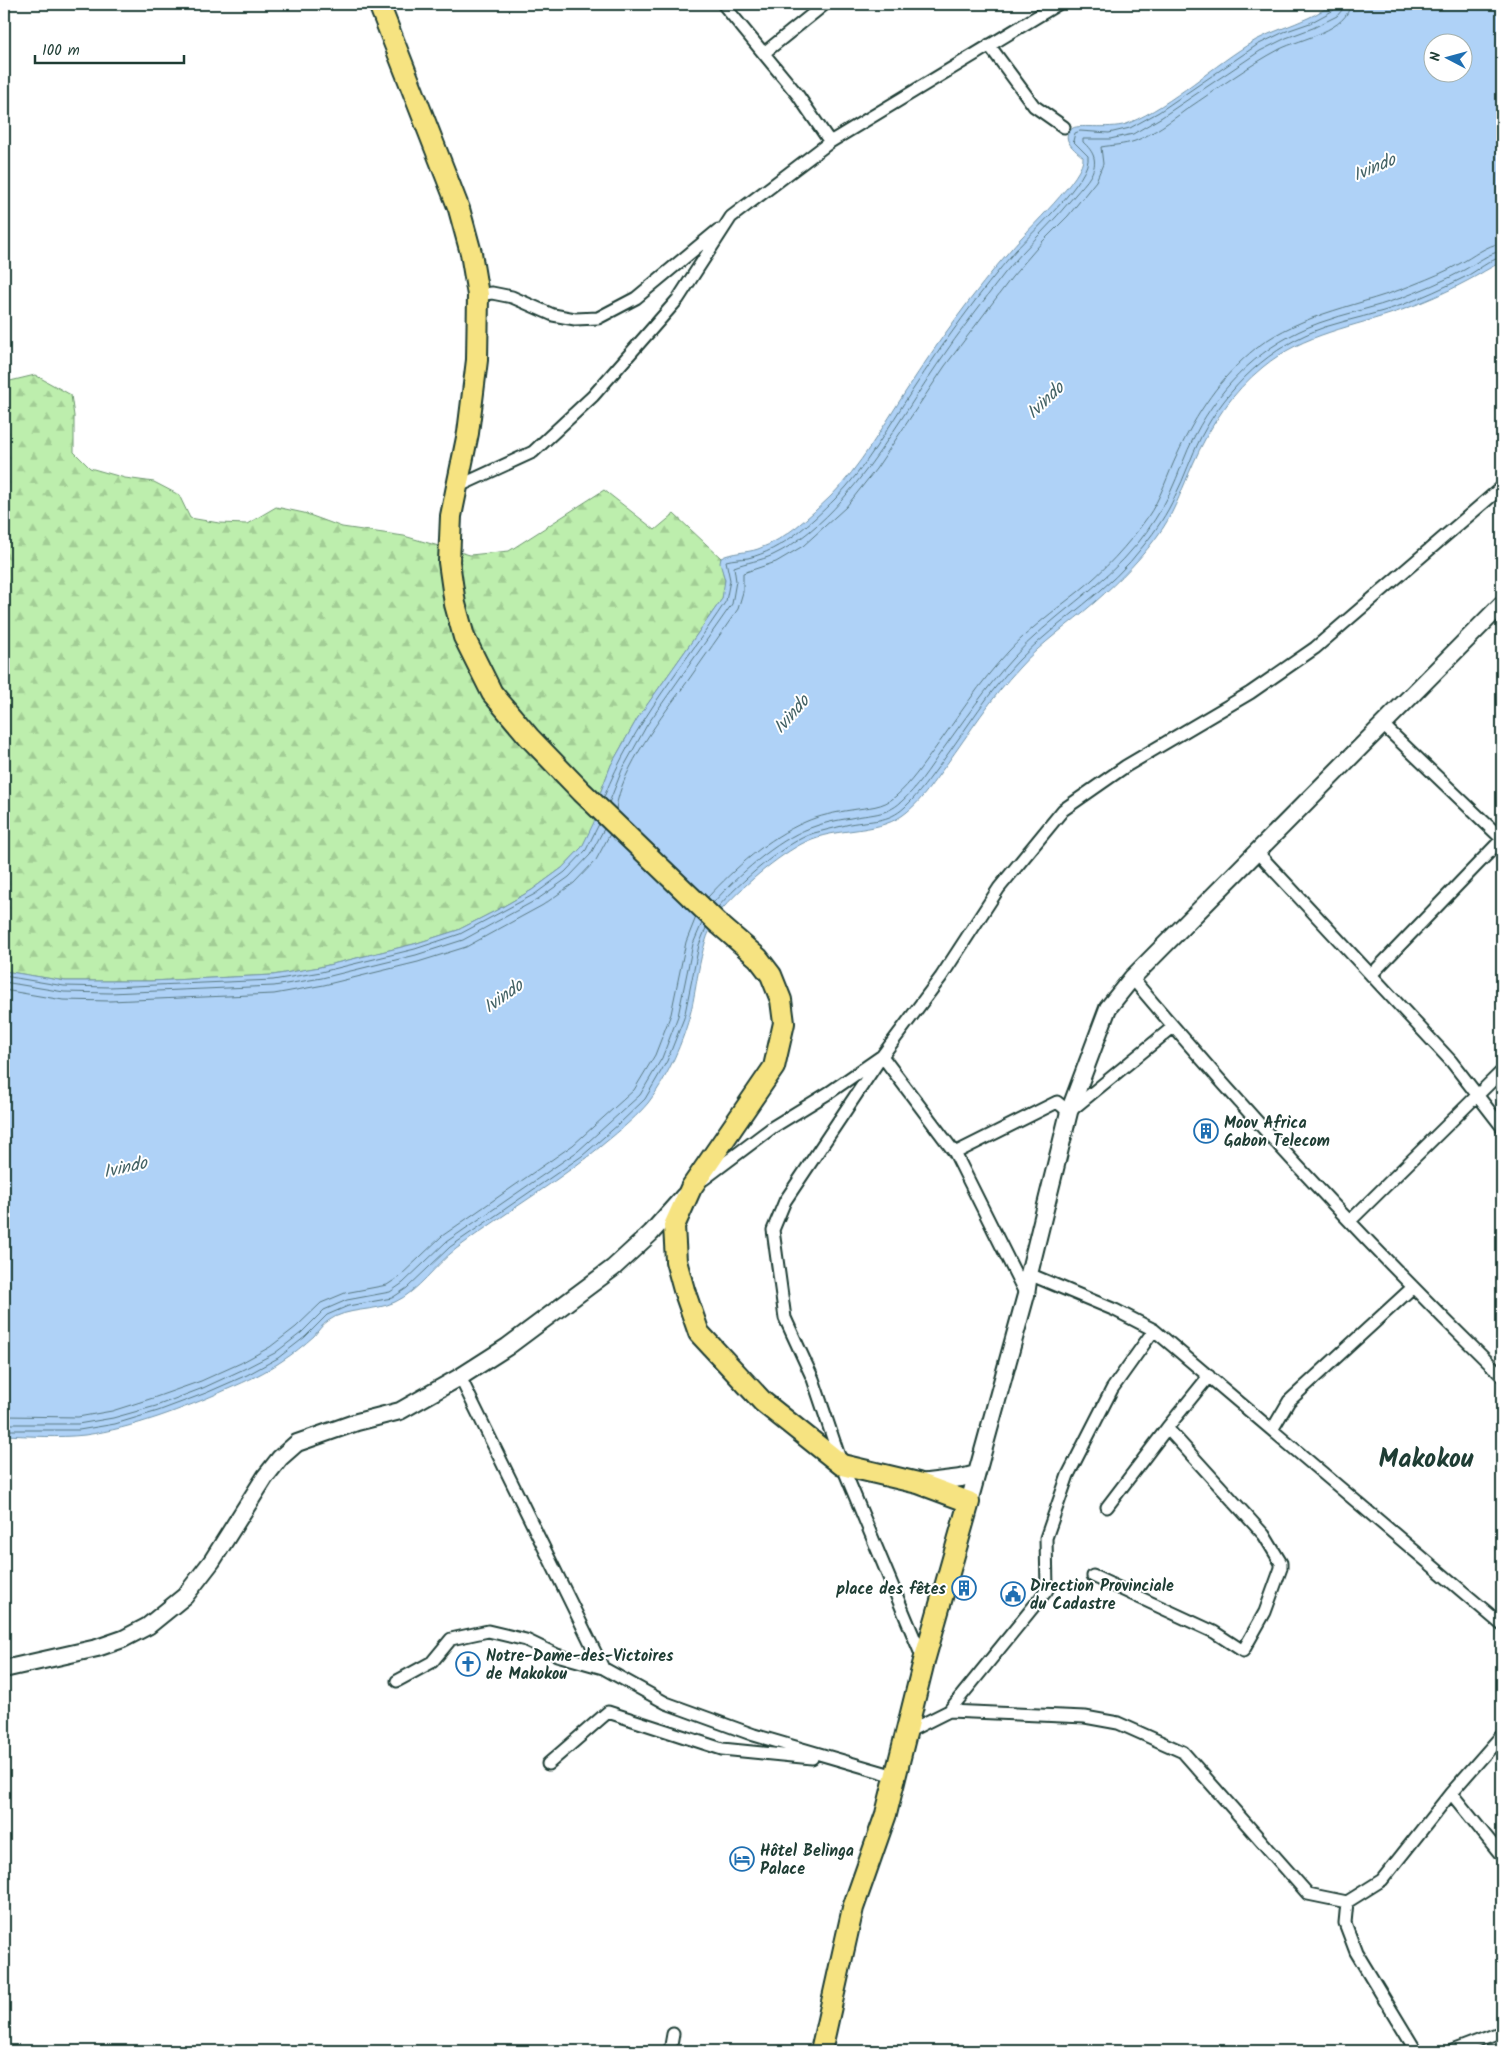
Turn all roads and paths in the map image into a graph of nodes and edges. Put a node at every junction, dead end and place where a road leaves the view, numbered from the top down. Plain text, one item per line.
1 (379, 4) edge
2 (723, 4) edge
3 (825, 4) edge
4 (1058, 4) edge
5 (989, 45) junction
6 (764, 53) junction
7 (1064, 127) dead end
8 (830, 142) junction
9 (732, 217) junction
10 (478, 294) junction
11 (457, 487) junction
12 (1502, 487) edge
13 (1502, 604) edge
14 (1383, 725) junction
15 (1502, 838) edge
16 (1257, 852) junction
17 (1371, 976) junction
18 (1132, 978) junction
19 (1173, 1027) junction
20 (882, 1056) junction
21 (1502, 1071) edge
22 (1478, 1096) junction
23 (1069, 1112) junction
24 (1502, 1126) edge
25 (955, 1153) junction
26 (691, 1188) junction
27 (1350, 1222) junction
28 (1029, 1274) junction
29 (1412, 1288) junction
30 (1026, 1295) junction
31 (1154, 1330) junction
32 (1209, 1376) junction
33 (1502, 1376) edge
34 (460, 1377) junction
35 (1166, 1428) junction
36 (1272, 1430) junction
37 (842, 1464) junction
38 (976, 1474) junction
39 (918, 1483) junction
40 (969, 1502) junction
41 (1106, 1507) dead end
42 (1093, 1576) dead end
43 (1502, 1625) edge
44 (924, 1661) junction
45 (603, 1668) junction
46 (4, 1669) edge
47 (397, 1681) dead end
48 (949, 1712) junction
49 (907, 1732) junction
50 (1502, 1735) edge
51 (840, 1761) junction
52 (548, 1764) dead end
53 (895, 1776) junction
54 (1451, 1793) junction
55 (1502, 1856) edge
56 (1347, 1902) junction
57 (1502, 2032) edge
58 (673, 2034) dead end
59 (670, 2051) edge
60 (821, 2051) edge
61 (1416, 2051) edge
62 (1452, 2051) edge

1 - 10 highway
2 - 6 street
3 - 6 street
4 - 5 street
5 - 7 street
5 - 8 street
6 - 8 street
8 - 9 street
9 - 10 street
9 - 11 street
10 - 11 highway
11 - 26 highway
12 - 20 street
13 - 14 street
14 - 15 street
14 - 16 street
15 - 17 street
16 - 17 street
16 - 18 street
17 - 22 street
18 - 19 street
18 - 23 street
19 - 23 street
19 - 27 street
20 - 25 street
20 - 26 street
20 - 37 street
21 - 22 street
22 - 24 street
22 - 27 street
23 - 25 street
23 - 28 street
25 - 30 street
26 - 34 street
26 - 37 highway
27 - 29 street
28 - 30 street
28 - 31 street
29 - 33 street
29 - 36 street
30 - 38 street
31 - 32 street
31 - 48 street
32 - 35 street
32 - 36 street
34 - 45 street
34 - 46 street
35 - 41 street
35 - 42 street
36 - 43 street
37 - 39 highway
37 - 44 street
38 - 39 street
38 - 40 street
39 - 40 highway
40 - 44 highway
44 - 49 highway
45 - 47 street
45 - 51 street
48 - 49 street
48 - 56 street
49 - 53 highway
50 - 54 street
51 - 52 street
51 - 53 street
53 - 60 highway
54 - 55 street
54 - 56 street
56 - 61 street
57 - 62 street
58 - 59 street

